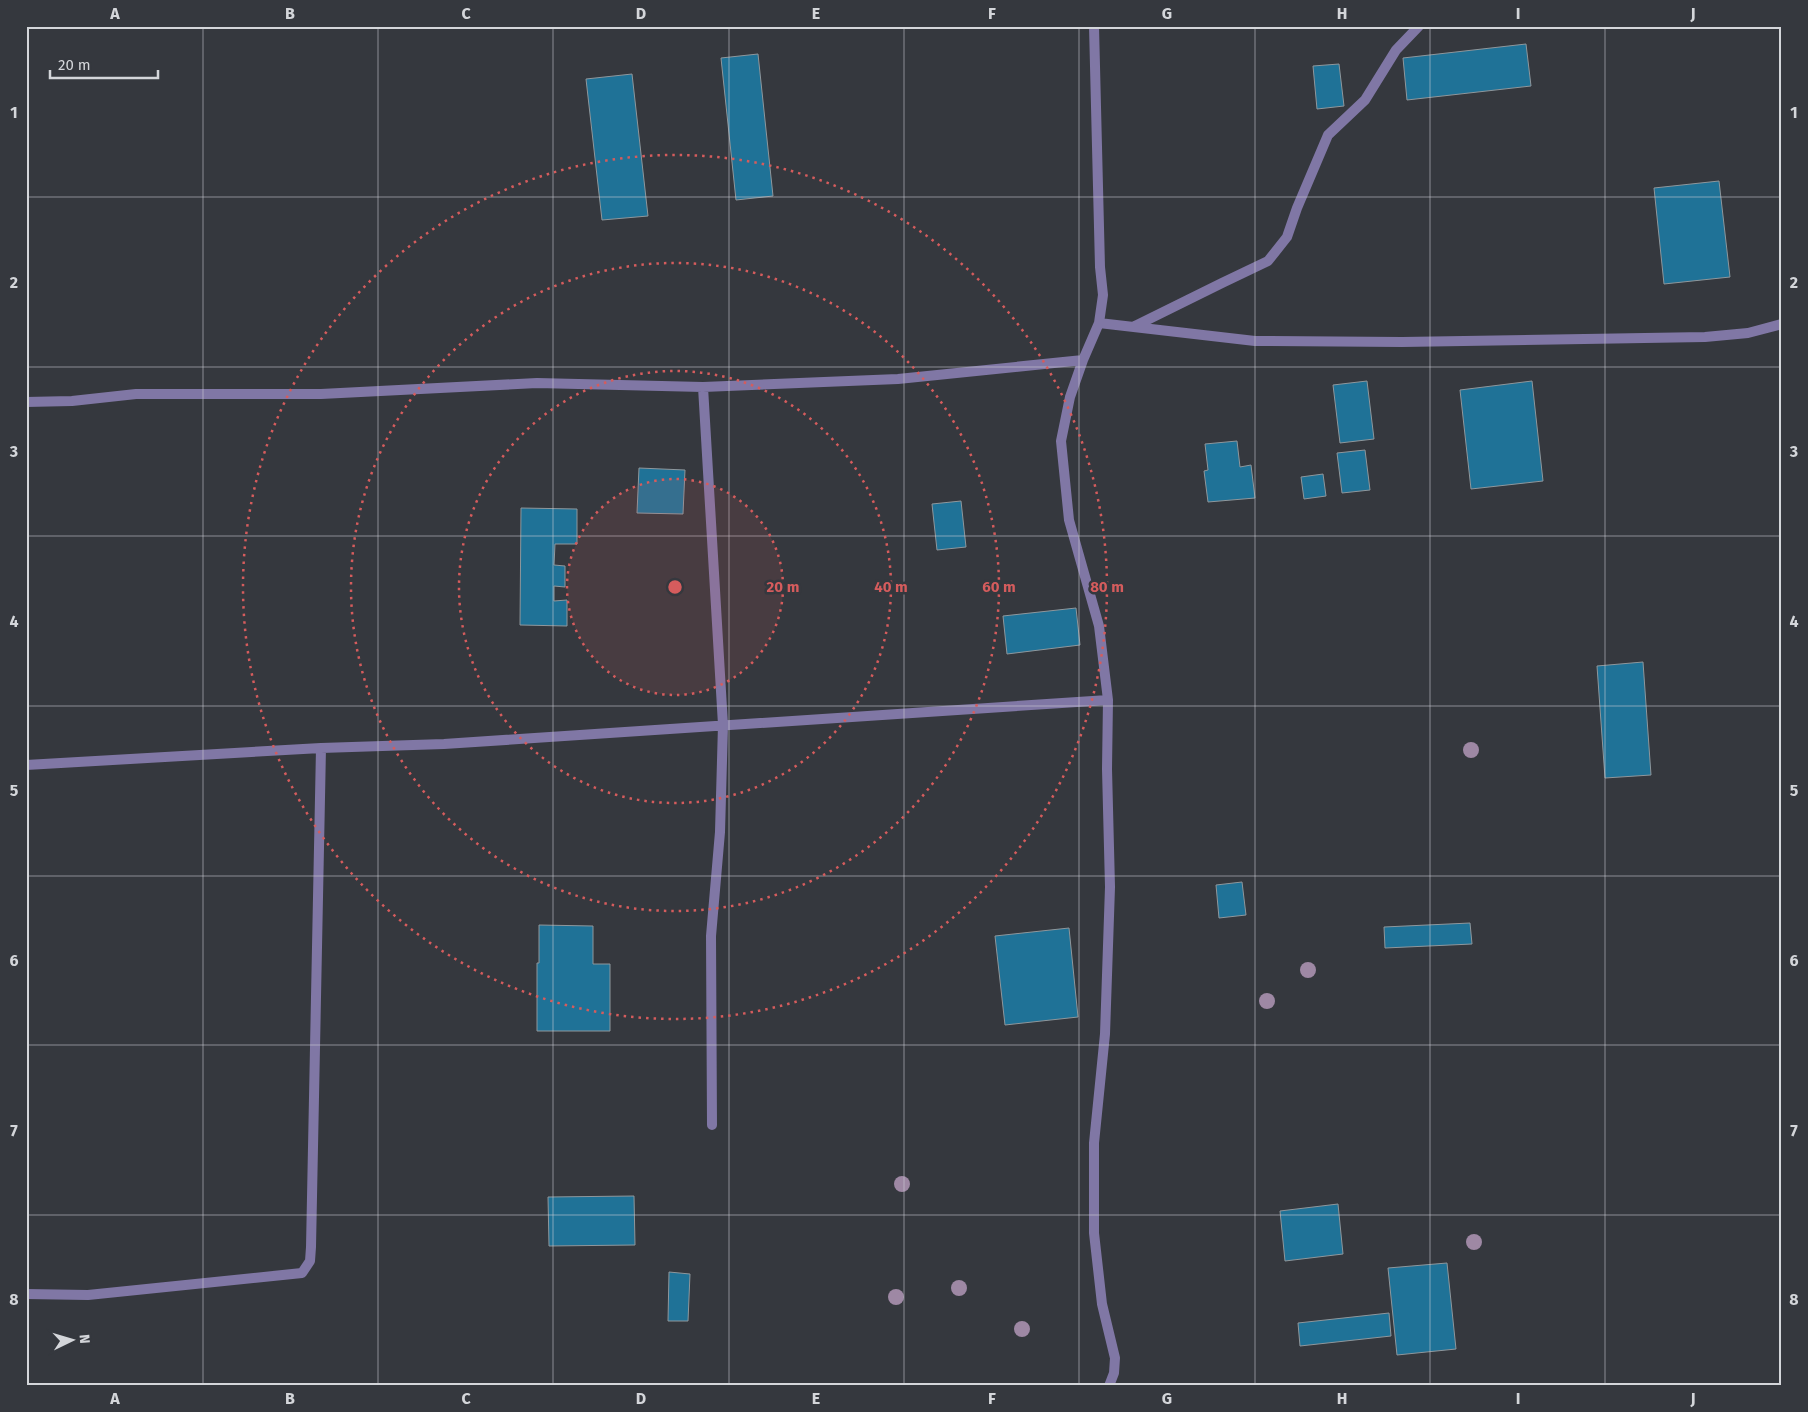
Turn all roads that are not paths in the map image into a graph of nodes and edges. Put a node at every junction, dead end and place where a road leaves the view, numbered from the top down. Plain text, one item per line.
1 (1094, 26) edge
2 (1419, 26) edge
3 (1099, 323) junction
4 (1782, 324) edge
5 (1134, 327) junction
6 (1083, 360) junction
7 (704, 387) junction
8 (26, 402) edge
9 (1108, 700) junction
10 (724, 725) junction
11 (321, 748) junction
12 (26, 765) edge
13 (712, 1125) dead end
14 (26, 1294) edge
15 (1109, 1386) edge

1 - 3 street
2 - 5 street
3 - 5 street
3 - 6 street
4 - 5 street
6 - 7 street
6 - 9 street
7 - 8 street
7 - 10 street
9 - 10 street
9 - 15 street
10 - 11 street
10 - 13 street
11 - 12 street
11 - 14 street

